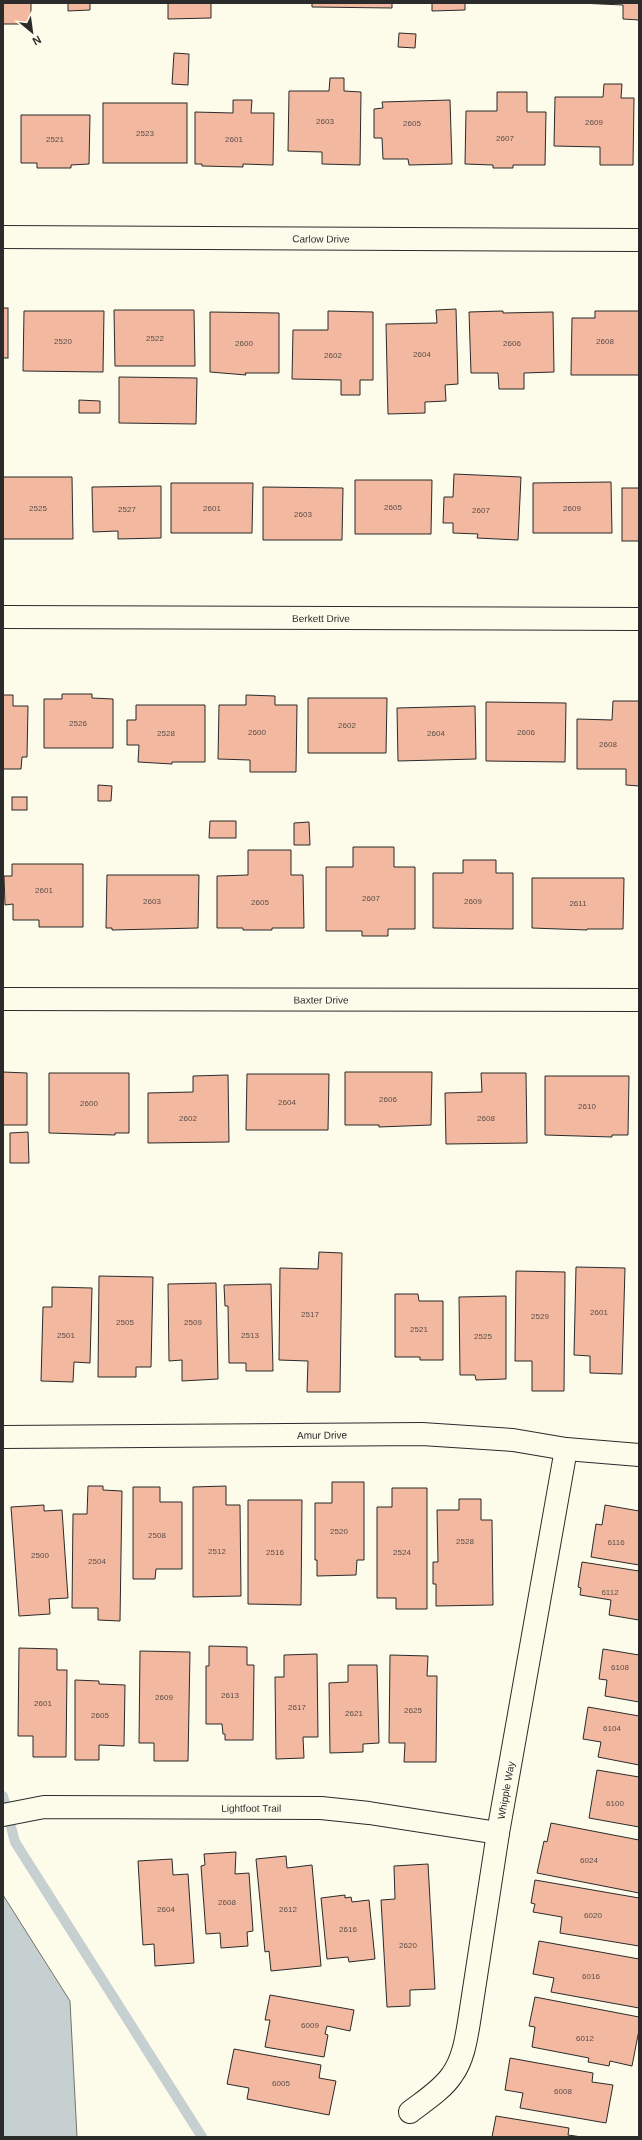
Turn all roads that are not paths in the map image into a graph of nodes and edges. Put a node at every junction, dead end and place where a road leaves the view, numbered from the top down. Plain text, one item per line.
1 (3, 237) edge
2 (639, 240) edge
3 (3, 617) edge
4 (639, 619) edge
5 (3, 999) edge
6 (639, 1000) edge
7 (3, 1437) edge
8 (566, 1449) junction
9 (639, 1455) edge
10 (3, 1815) edge
11 (498, 1833) junction
12 (410, 2112) dead end

1 - 2 street, Carlow Drive
3 - 4 street, Berkett Drive
5 - 6 street, Baxter Drive
7 - 8 street, Amur Drive
8 - 9 street, Amur Drive
8 - 11 street, Whipple Way
10 - 11 street, Lightfoot Trail
11 - 12 street, Whipple Way

